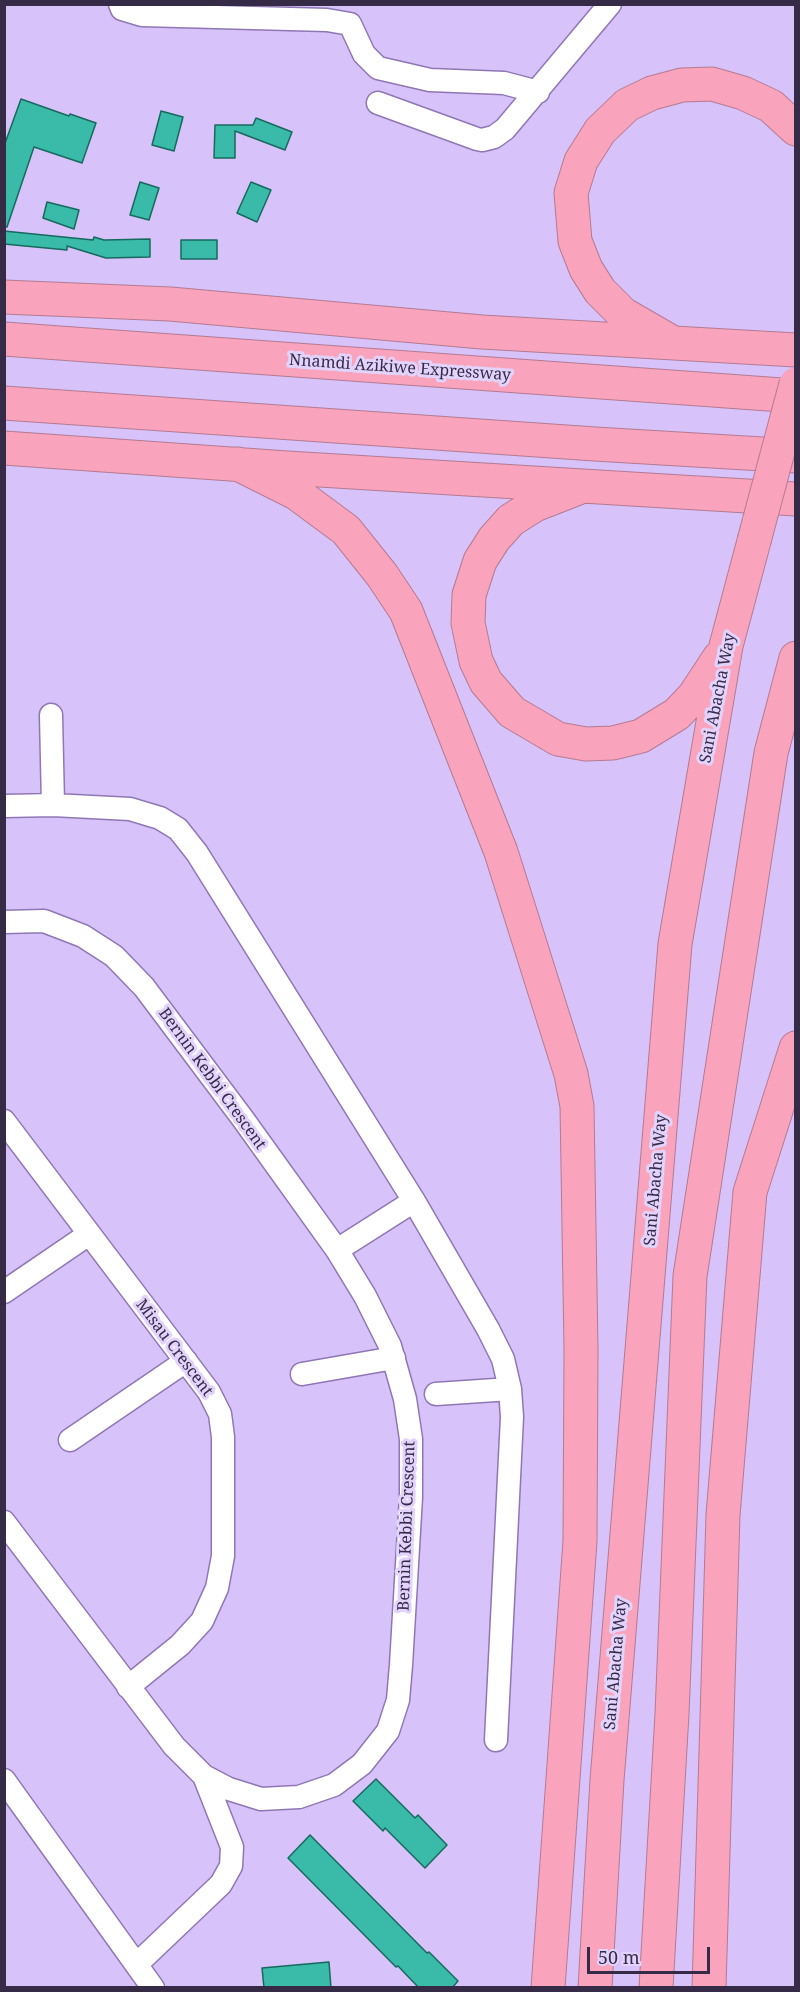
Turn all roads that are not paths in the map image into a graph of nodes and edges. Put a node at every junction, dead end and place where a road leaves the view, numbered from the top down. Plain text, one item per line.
1 (120, 4) edge
2 (610, 4) edge
3 (354, 14) edge
4 (538, 92) junction
5 (378, 103) dead end
6 (795, 129) edge
7 (4, 292) edge
8 (4, 297) edge
9 (46, 300) junction
10 (482, 332) junction
11 (4, 339) edge
12 (672, 343) junction
13 (795, 350) edge
14 (795, 384) edge
15 (708, 391) junction
16 (795, 396) edge
17 (4, 403) edge
18 (595, 444) junction
19 (14, 450) edge
20 (795, 456) edge
21 (238, 464) junction
22 (287, 468) junction
23 (585, 485) junction
24 (795, 499) edge
25 (726, 646) junction
26 (795, 658) edge
27 (51, 715) dead end
28 (53, 805) junction
29 (4, 806) edge
30 (4, 922) edge
31 (795, 1048) edge
32 (4, 1121) edge
33 (414, 1201) junction
34 (89, 1234) junction
35 (337, 1250) junction
36 (4, 1292) edge
37 (394, 1358) junction
38 (186, 1361) junction
39 (302, 1374) dead end
40 (510, 1389) junction
41 (436, 1394) dead end
42 (70, 1440) dead end
43 (723, 1515) junction
44 (4, 1522) edge
45 (580, 1541) junction
46 (128, 1687) junction
47 (672, 1714) junction
48 (496, 1740) dead end
49 (204, 1776) junction
50 (4, 1780) edge
51 (607, 1780) junction
52 (143, 1979) edge
53 (548, 1988) edge
54 (595, 1988) edge
55 (656, 1988) edge
56 (709, 1988) edge

1 - 3 street
2 - 4 street
3 - 4 street
4 - 5 street
6 - 12 highway
7 - 9 highway
8 - 9 highway
9 - 10 highway
10 - 12 highway
10 - 15 highway
11 - 15 highway, Nnamdi Azikiwe Expressway
12 - 13 highway
14 - 25 highway, Sani Abacha Way, bridge
15 - 16 highway, Nnamdi Azikiwe Expressway
17 - 18 highway
18 - 20 highway
18 - 22 highway
19 - 21 highway
21 - 22 highway
21 - 45 highway
22 - 23 highway
23 - 24 highway
23 - 25 highway
25 - 51 highway, Sani Abacha Way
26 - 47 highway
27 - 28 street
28 - 29 street
28 - 33 street
30 - 35 street, Bernin Kebbi Crescent
31 - 43 highway
32 - 34 street, Misau Crescent
33 - 35 street
33 - 40 street
34 - 36 street
34 - 38 street, Misau Crescent
35 - 37 street, Bernin Kebbi Crescent
37 - 39 street
37 - 49 street, Bernin Kebbi Crescent
38 - 42 street
38 - 46 street, Misau Crescent
40 - 41 street
40 - 48 street
43 - 47 highway
43 - 56 highway
44 - 46 street, Bernin Kebbi Crescent
45 - 51 highway
45 - 53 highway
46 - 49 street, Bernin Kebbi Crescent
47 - 55 highway
49 - 52 street
50 - 52 street
51 - 54 highway, Sani Abacha Way

